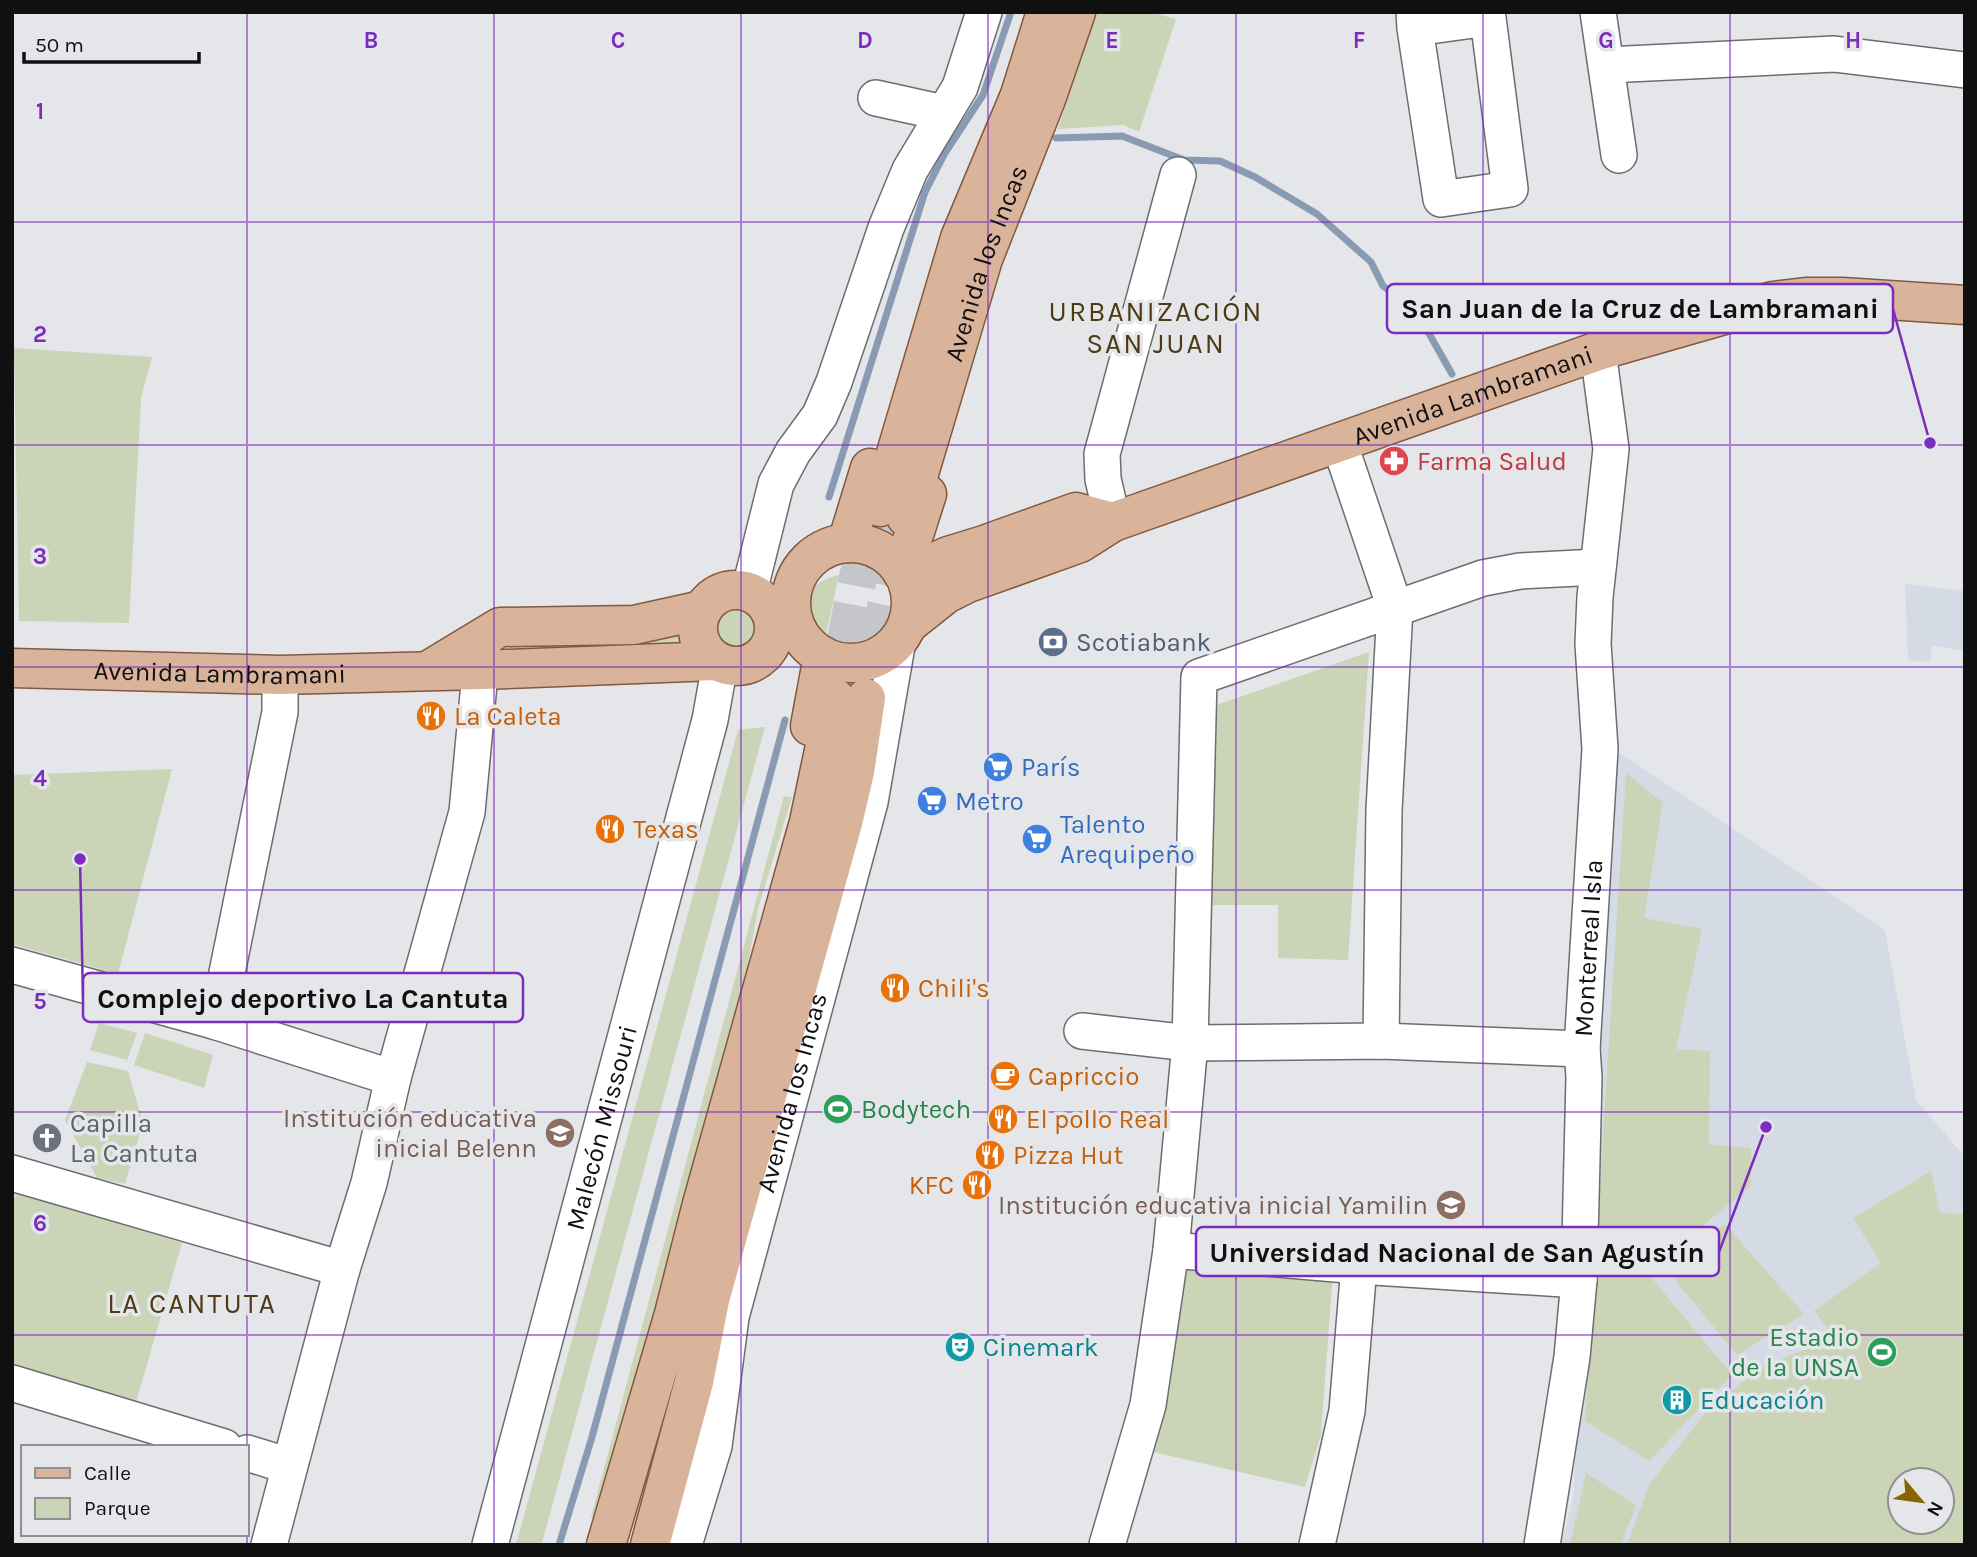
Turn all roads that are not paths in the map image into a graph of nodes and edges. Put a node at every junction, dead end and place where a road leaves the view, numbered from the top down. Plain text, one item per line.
1 (984, 12) edge
2 (1046, 12) edge
3 (1076, 12) edge
4 (1598, 12) edge
5 (1415, 20) edge
6 (1607, 65) junction
7 (1965, 70) edge
8 (1033, 97) junction
9 (876, 98) dead end
10 (944, 113) junction
11 (1619, 155) dead end
12 (1178, 175) dead end
13 (1965, 305) edge
14 (1598, 351) junction
15 (1339, 442) junction
16 (901, 517) junction
17 (1113, 522) junction
18 (848, 543) junction
19 (947, 556) junction
20 (1598, 567) junction
21 (904, 574) junction
22 (795, 582) junction
23 (746, 592) junction
24 (1395, 608) junction
25 (702, 610) junction
26 (902, 632) junction
27 (482, 654) junction
28 (820, 655) junction
29 (730, 664) junction
30 (12, 668) edge
31 (280, 675) junction
32 (12, 965) edge
33 (217, 1022) junction
34 (1082, 1031) dead end
35 (1381, 1041) junction
36 (1190, 1043) junction
37 (1582, 1049) junction
38 (744, 1058) junction
39 (393, 1078) junction
40 (12, 1173) edge
41 (1171, 1250) junction
42 (1359, 1266) junction
43 (342, 1269) junction
44 (1579, 1280) junction
45 (731, 1317) junction
46 (694, 1382) junction
47 (12, 1384) edge
48 (217, 1445) edge
49 (248, 1453) edge
50 (289, 1466) junction
51 (269, 1545) edge
52 (490, 1545) edge
53 (606, 1545) edge
54 (650, 1545) edge
55 (684, 1545) edge
56 (1107, 1545) edge
57 (1318, 1545) edge
58 (1542, 1545) edge

1 - 10 street
2 - 8 main road, Avenida los Incas
3 - 8 main road, Avenida los Incas
4 - 6 street
5 - 5 street
6 - 7 street
6 - 11 street
8 - 16 main road, Avenida los Incas
8 - 18 main road
9 - 10 street
10 - 23 street
12 - 17 street
13 - 14 main road, Avenida Lambramani
14 - 15 main road, Avenida Lambramani
14 - 20 street, Monterreal Isla
15 - 17 main road, Avenida Lambramani
15 - 24 street
16 - 19 main road
16 - 21 main road, Avenida los Incas
17 - 19 main road
17 - 26 main road, Avenida Lambramani
18 - 21 main road
18 - 22 main road
19 - 21 main road
20 - 24 street
20 - 37 street, Monterreal Isla
21 - 26 main road
22 - 23 main road
22 - 28 main road
23 - 25 main road
23 - 29 main road
24 - 35 street
24 - 36 street
25 - 27 main road, Avenida Lambramani
25 - 29 main road
26 - 28 main road
26 - 45 street, Avenida los Incas
27 - 29 main road, Avenida Lambramani
27 - 31 main road, Avenida Lambramani
27 - 39 street
28 - 29 main road, Avenida Lambramani
28 - 38 main road
29 - 52 street, Malecón Missouri
30 - 31 main road, Avenida Lambramani
31 - 33 street
32 - 33 street
33 - 39 street
34 - 36 street
35 - 36 street
35 - 37 street
36 - 41 street
37 - 44 street, Monterreal Isla
38 - 46 main road, Avenida los Incas
38 - 53 main road, Avenida los Incas
39 - 43 street
40 - 43 street
41 - 42 street
41 - 56 street
42 - 44 street
42 - 57 street
43 - 50 street
44 - 58 street, Monterreal Isla
45 - 46 main road
45 - 55 street, Avenida los Incas
46 - 54 main road, Avenida los Incas
47 - 48 street
49 - 50 street
50 - 51 street

